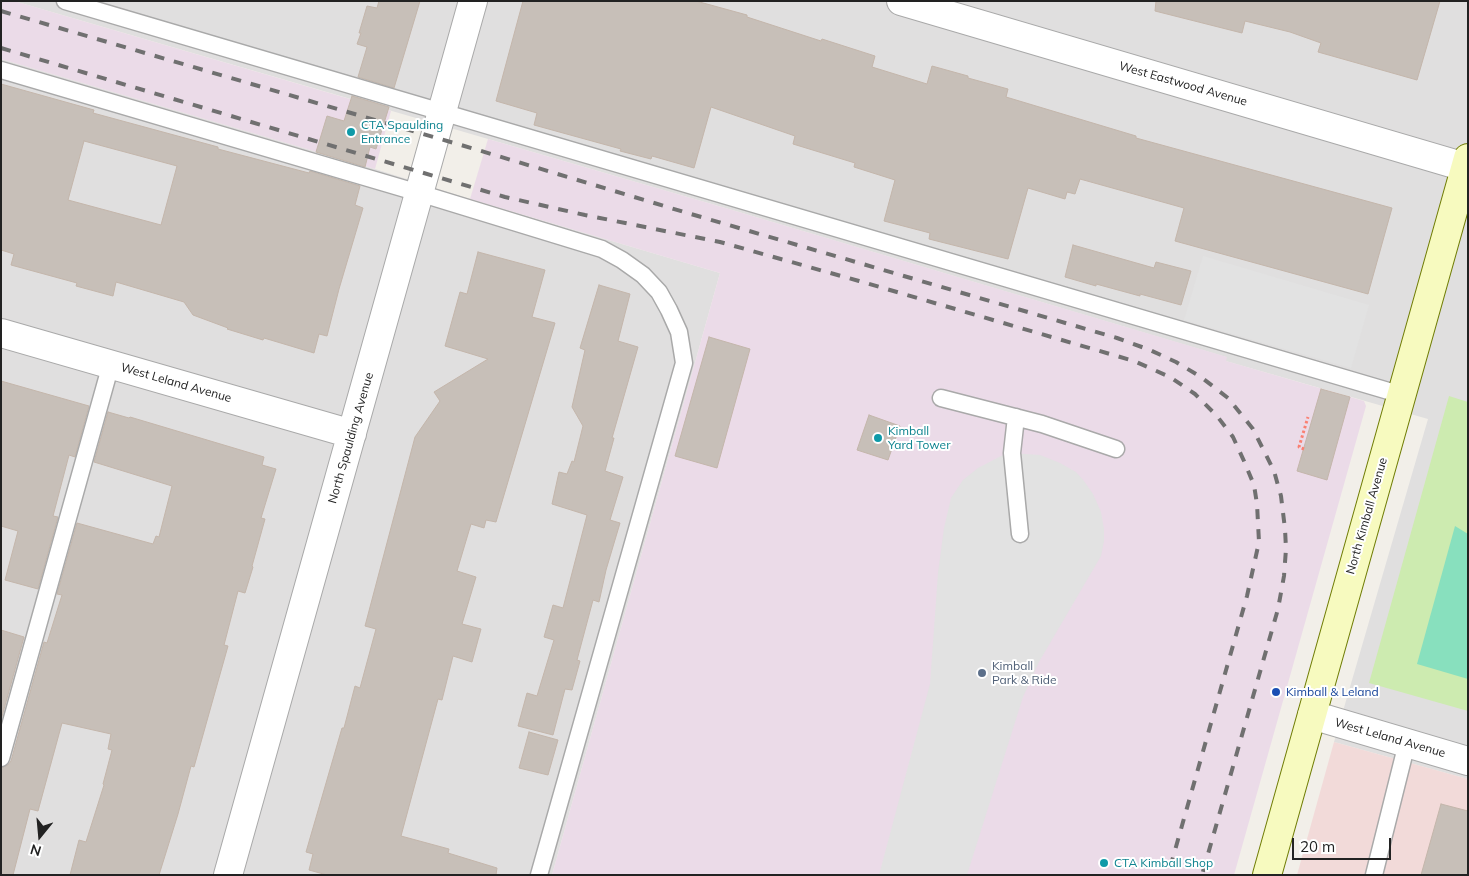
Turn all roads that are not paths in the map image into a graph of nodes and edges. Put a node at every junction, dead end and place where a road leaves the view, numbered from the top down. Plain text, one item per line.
1 (65, 1) edge
2 (473, 1) edge
3 (901, 1) edge
4 (1, 70) edge
5 (442, 112) junction
6 (1466, 163) edge
7 (419, 193) junction
8 (1, 333) edge
9 (111, 364) junction
10 (1402, 395) junction
11 (942, 398) dead end
12 (1016, 417) junction
13 (352, 434) junction
14 (1116, 449) dead end
15 (1020, 534) dead end
16 (1312, 715) junction
17 (1407, 743) junction
18 (1, 758) edge
19 (1468, 761) edge
20 (228, 875) edge
21 (539, 875) edge
22 (1267, 875) edge
23 (1374, 875) edge

1 - 5 lane
2 - 5 street, North Spaulding Avenue
3 - 6 street, West Eastwood Avenue
4 - 7 lane
5 - 7 street, North Spaulding Avenue
5 - 10 lane
6 - 10 street, North Kimball Avenue
7 - 13 street, North Spaulding Avenue
7 - 21 lane
8 - 9 street, West Leland Avenue
9 - 13 street, West Leland Avenue
9 - 18 lane
10 - 16 street, North Kimball Avenue
11 - 12 lane
12 - 14 lane
12 - 15 lane
13 - 20 street, North Spaulding Avenue
16 - 17 street, West Leland Avenue
16 - 22 street, North Kimball Avenue
17 - 19 street, West Leland Avenue
17 - 23 lane

